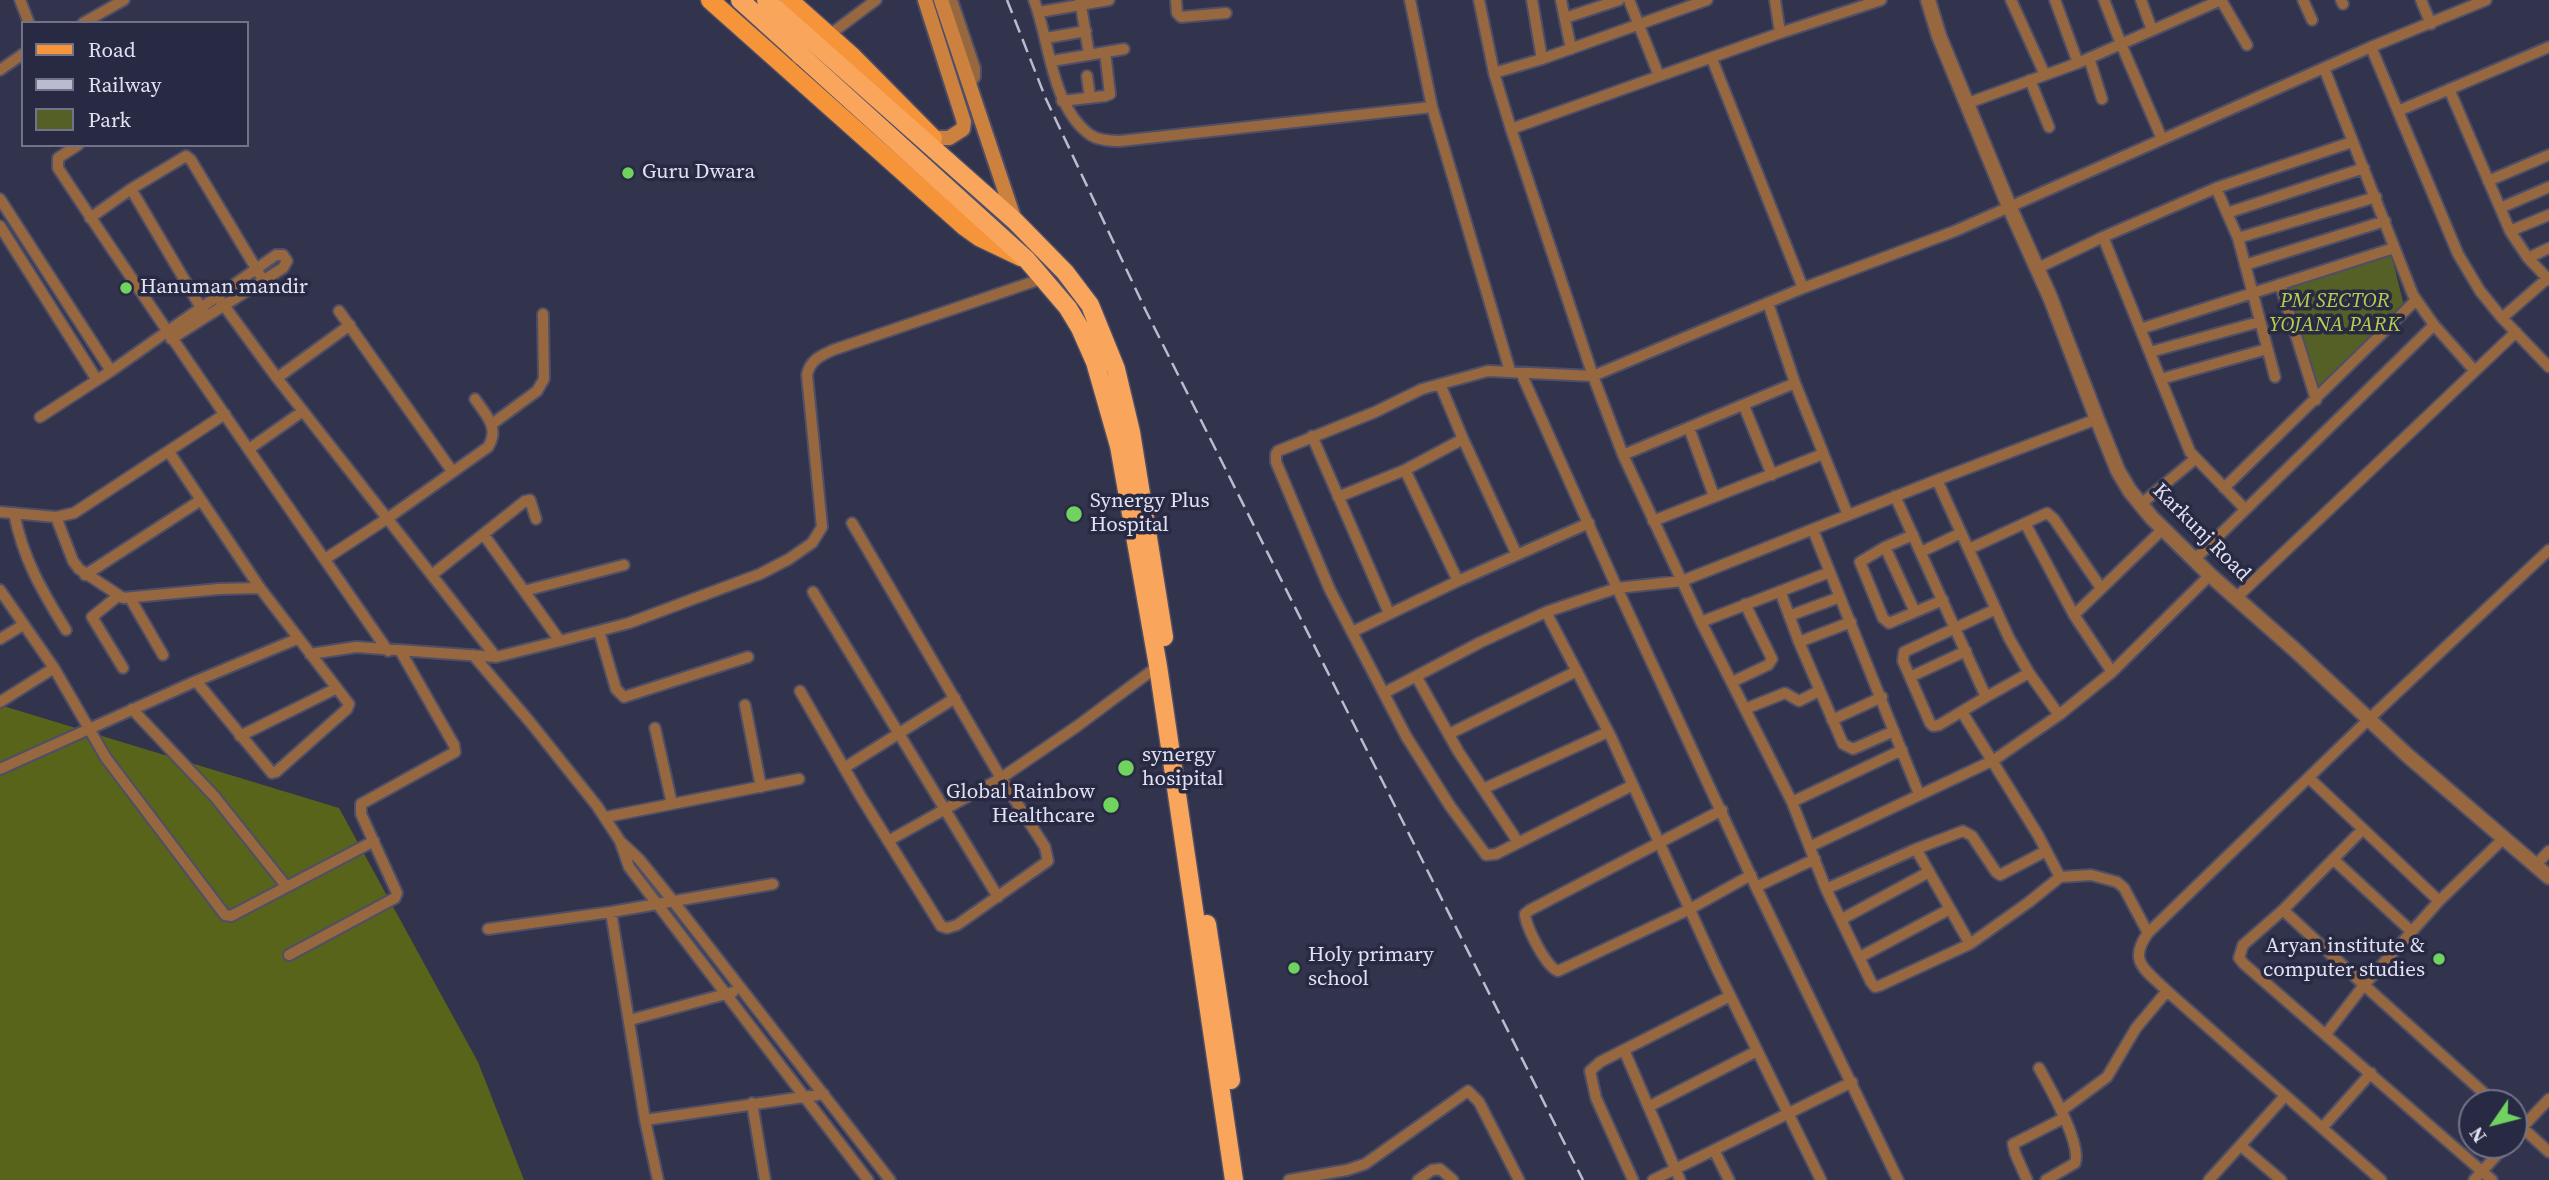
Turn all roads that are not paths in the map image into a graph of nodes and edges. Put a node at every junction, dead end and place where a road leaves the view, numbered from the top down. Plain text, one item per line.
1 (20, 0) edge
2 (124, 0) edge
3 (710, 0) edge
4 (740, 0) edge
5 (765, 0) edge
6 (789, 0) edge
7 (876, 0) edge
8 (925, 0) edge
9 (941, 0) edge
10 (952, 0) edge
11 (1034, 0) edge
12 (1109, 0) edge
13 (1175, 0) edge
14 (1410, 0) edge
15 (1479, 0) edge
16 (1532, 0) edge
17 (1561, 0) edge
18 (1619, 0) edge
19 (1629, 0) edge
20 (1668, 0) edge
21 (1707, 0) edge
22 (1775, 0) edge
23 (1881, 0) edge
24 (1928, 0) edge
25 (2011, 0) edge
26 (2055, 0) edge
27 (2104, 0) edge
28 (2141, 0) edge
29 (2221, 0) edge
30 (2303, 0) edge
31 (2421, 0) edge
32 (2486, 0) edge
33 (1080, 2) edge
34 (1039, 12) junction
35 (1670, 12) junction
36 (1226, 13) dead end
37 (1565, 18) junction
38 (2312, 20) dead end
39 (28, 21) edge
40 (87, 21) edge
41 (1637, 24) junction
42 (2431, 24) junction
43 (2152, 30) junction
44 (1086, 31) junction
45 (1780, 33) junction
46 (1046, 38) junction
47 (822, 39) junction
48 (2121, 44) junction
49 (2247, 45) dead end
50 (2371, 47) junction
51 (2549, 47) edge
52 (1124, 49) dead end
53 (1571, 49) junction
54 (1105, 51) junction
55 (1089, 54) junction
56 (21, 55) edge
57 (802, 56) junction
58 (1542, 59) junction
59 (1712, 59) junction
60 (2083, 60) junction
61 (1052, 61) junction
62 (786, 68) junction
63 (2324, 68) junction
64 (0, 70) edge
65 (1494, 73) junction
66 (2045, 75) junction
67 (1087, 76) dead end
68 (1659, 76) junction
69 (2030, 80) junction
70 (968, 82) junction
71 (2449, 89) junction
72 (1090, 98) junction
73 (2102, 99) dead end
74 (1062, 101) junction
75 (1968, 103) junction
76 (1432, 107) junction
77 (2398, 111) junction
78 (2049, 127) dead end
79 (1511, 129) junction
80 (926, 138) junction
81 (2162, 139) junction
82 (2352, 142) junction
83 (75, 147) edge
84 (2549, 155) edge
85 (2364, 168) junction
86 (2488, 181) junction
87 (2549, 187) edge
88 (131, 188) junction
89 (2216, 188) junction
90 (2376, 197) junction
91 (0, 199) edge
92 (2009, 206) junction
93 (2500, 208) junction
94 (2227, 213) junction
95 (2549, 215) edge
96 (90, 218) junction
97 (1015, 221) junction
98 (2385, 221) junction
99 (0, 226) edge
100 (2510, 232) junction
101 (2103, 237) junction
102 (2238, 237) junction
103 (2394, 248) junction
104 (2549, 248) edge
105 (2528, 258) junction
106 (1027, 260) junction
107 (2245, 265) junction
108 (2038, 268) junction
109 (256, 271) junction
110 (1044, 278) junction
111 (2548, 279) edge
112 (263, 281) junction
113 (2280, 284) junction
114 (1803, 288) junction
115 (2253, 293) junction
116 (217, 296) junction
117 (2416, 300) junction
118 (1768, 303) junction
119 (224, 306) junction
120 (339, 311) dead end
121 (203, 312) junction
122 (543, 314) dead end
123 (2502, 318) junction
124 (2259, 322) junction
125 (349, 325) junction
126 (2434, 325) junction
127 (2140, 329) junction
128 (2516, 332) junction
129 (168, 335) junction
130 (2267, 349) junction
131 (2150, 352) junction
132 (2549, 366) edge
133 (2474, 370) junction
134 (111, 371) junction
135 (1516, 372) junction
136 (1593, 376) junction
137 (2275, 377) dead end
138 (277, 378) junction
139 (2161, 379) junction
140 (97, 380) junction
141 (1795, 383) junction
142 (1440, 384) junction
143 (475, 400) dead end
144 (2315, 400) junction
145 (1744, 406) junction
146 (303, 411) junction
147 (225, 414) junction
148 (40, 417) dead end
149 (2096, 419) junction
150 (492, 424) junction
151 (1689, 428) junction
152 (1312, 436) junction
153 (1463, 439) junction
154 (249, 449) junction
155 (169, 452) junction
156 (1822, 454) junction
157 (1623, 455) junction
158 (2194, 459) junction
159 (1405, 470) junction
160 (452, 471) junction
161 (1772, 475) junction
162 (1937, 480) junction
163 (2224, 488) junction
164 (1714, 496) junction
165 (1895, 496) junction
166 (1338, 497) junction
167 (201, 500) junction
168 (2141, 505) junction
169 (2245, 509) junction
170 (0, 512) edge
171 (14, 513) junction
172 (1847, 515) junction
173 (56, 517) junction
174 (388, 518) junction
175 (536, 519) dead end
176 (1653, 520) junction
177 (852, 523) dead end
178 (1589, 523) junction
179 (2025, 523) junction
180 (2163, 529) junction
181 (1813, 530) junction
182 (1961, 533) junction
183 (484, 535) junction
184 (1913, 535) junction
185 (1885, 547) junction
186 (1969, 549) junction
187 (2549, 550) edge
188 (1920, 552) junction
189 (1517, 555) junction
190 (325, 559) junction
191 (2194, 559) junction
192 (624, 565) dead end
193 (1830, 572) junction
194 (433, 574) junction
195 (85, 575) junction
196 (2210, 575) junction
197 (1458, 581) junction
198 (1682, 581) junction
199 (260, 588) junction
200 (1618, 588) junction
201 (2101, 588) junction
202 (0, 590) edge
203 (1780, 591) junction
204 (524, 592) junction
205 (813, 592) dead end
206 (124, 597) junction
207 (1840, 597) junction
208 (2237, 597) junction
209 (1943, 600) junction
210 (1745, 604) junction
211 (1996, 609) junction
212 (1546, 612) junction
213 (1915, 612) junction
214 (1389, 613) junction
215 (2074, 615) junction
216 (1788, 616) junction
217 (1701, 622) junction
218 (1851, 622) junction
219 (23, 625) junction
220 (1956, 628) junction
221 (66, 630) dead end
222 (599, 631) junction
223 (1352, 632) junction
224 (0, 639) edge
225 (297, 639) junction
226 (560, 641) junction
227 (1799, 642) junction
228 (388, 651) junction
229 (1966, 651) junction
230 (401, 652) junction
231 (310, 654) junction
232 (473, 655) junction
233 (163, 656) dead end
234 (496, 657) junction
235 (748, 657) dead end
236 (1158, 666) junction
237 (54, 668) junction
238 (123, 668) dead end
239 (1577, 671) junction
240 (2112, 672) junction
241 (2029, 673) junction
242 (1416, 676) junction
243 (1910, 677) junction
244 (196, 681) junction
245 (1732, 682) junction
246 (337, 688) junction
247 (800, 691) dead end
248 (1819, 691) junction
249 (1384, 693) junction
250 (1882, 697) junction
251 (1986, 697) junction
252 (954, 698) junction
253 (0, 702) edge
254 (745, 705) dead end
255 (132, 709) junction
256 (1745, 709) junction
257 (1962, 712) junction
258 (2059, 715) junction
259 (2369, 719) junction
260 (1832, 720) junction
261 (90, 728) junction
262 (654, 728) dead end
263 (1608, 732) junction
264 (1894, 732) junction
265 (898, 734) junction
266 (1449, 734) junction
267 (240, 736) junction
268 (1902, 750) junction
269 (1994, 760) junction
270 (844, 768) junction
271 (0, 769) edge
272 (1001, 778) junction
273 (2309, 778) junction
274 (799, 779) dead end
275 (1633, 785) junction
276 (761, 787) junction
277 (1483, 789) junction
278 (1919, 794) junction
279 (1792, 802) junction
280 (672, 804) junction
281 (944, 809) junction
282 (1722, 810) junction
283 (606, 817) junction
284 (2362, 829) junction
285 (2503, 839) junction
286 (374, 841) junction
287 (620, 841) junction
288 (888, 841) junction
289 (1518, 842) junction
290 (1661, 844) junction
291 (1811, 846) junction
292 (1916, 849) junction
293 (2046, 851) junction
294 (2549, 852) edge
295 (1815, 859) junction
296 (2333, 859) junction
297 (2536, 865) junction
298 (1929, 872) junction
299 (1751, 875) junction
300 (2060, 877) junction
301 (2549, 877) edge
302 (773, 884) dead end
303 (286, 886) junction
304 (1756, 887) junction
305 (1826, 889) junction
306 (998, 897) junction
307 (673, 901) junction
308 (2439, 901) junction
309 (656, 904) junction
310 (1690, 909) junction
311 (1950, 909) junction
312 (2283, 910) junction
313 (611, 912) junction
314 (1842, 919) junction
315 (488, 929) dead end
316 (2412, 932) junction
317 (2148, 933) junction
318 (1970, 944) junction
319 (289, 955) dead end
320 (1860, 957) junction
321 (2364, 985) junction
322 (742, 990) junction
323 (2167, 991) junction
324 (727, 993) junction
325 (1730, 996) junction
326 (630, 1020) junction
327 (2326, 1034) junction
328 (1624, 1050) junction
329 (1757, 1051) junction
330 (2039, 1068) dead end
331 (2371, 1073) junction
332 (1852, 1082) junction
333 (2479, 1089) edge
334 (824, 1094) junction
335 (804, 1096) junction
336 (2286, 1096) junction
337 (2549, 1099) edge
338 (752, 1103) junction
339 (1650, 1106) junction
340 (1787, 1114) junction
341 (2063, 1115) junction
342 (2528, 1118) edge
343 (645, 1120) junction
344 (2322, 1128) junction
345 (2528, 1136) edge
346 (2241, 1146) junction
347 (1714, 1150) junction
348 (2549, 1152) edge
349 (2493, 1159) edge
350 (1677, 1175) edge
351 (2478, 1176) edge
352 (2375, 1178) edge
353 (658, 1180) edge
354 (765, 1180) edge
355 (868, 1180) edge
356 (890, 1180) edge
357 (1234, 1180) edge
358 (1246, 1180) edge
359 (1289, 1180) edge
360 (1418, 1180) edge
361 (1453, 1180) edge
362 (1519, 1180) edge
363 (1633, 1180) edge
364 (1653, 1180) edge
365 (1730, 1180) edge
366 (1821, 1180) edge
367 (1898, 1180) edge
368 (2027, 1180) edge
369 (2046, 1180) edge
370 (2209, 1180) edge
371 (2281, 1180) edge
372 (2492, 1180) edge

1 - 39 street
2 - 40 street
3 - 62 main road
4 - 57 highway
5 - 47 highway
6 - 47 main road
7 - 47 street
8 - 80 main road
9 - 70 main road
10 - 70 street
11 - 34 street
12 - 33 street
13 - 36 street
14 - 76 street
15 - 65 street
16 - 58 street
17 - 37 street
18 - 37 street
19 - 41 street
20 - 35 street
21 - 35 street
22 - 45 street
23 - 45 street
24 - 75 street, Karkunj Road
25 - 66 street
26 - 60 street
27 - 48 street
28 - 43 street
29 - 43 street
29 - 49 street
30 - 38 street
31 - 42 street
32 - 42 street
33 - 34 street
33 - 44 street
34 - 46 street
35 - 41 street
37 - 53 street
41 - 53 street
41 - 68 street
42 - 50 street
43 - 48 street
44 - 46 street
44 - 55 street
45 - 59 street
46 - 61 street
47 - 57 street
47 - 80 highway
48 - 60 street
48 - 81 street
50 - 63 street
50 - 77 street
51 - 71 street
52 - 54 street
53 - 58 street
54 - 55 street
54 - 72 street
55 - 61 street
56 - 64 street
57 - 62 street
57 - 106 highway
58 - 65 street
59 - 68 street
59 - 114 street
60 - 66 street
60 - 73 street
61 - 74 street
62 - 106 main road
63 - 81 street
63 - 82 street
65 - 79 street
66 - 69 street
67 - 72 street
68 - 79 street
69 - 75 street
69 - 78 street
70 - 97 main road
71 - 77 street
71 - 86 street
72 - 74 street
74 - 76 street
75 - 92 street, Karkunj Road
76 - 135 street
77 - 123 street
79 - 136 street
80 - 97 highway
81 - 92 street
82 - 85 street
82 - 89 street
83 - 96 street
84 - 86 street
85 - 90 street
85 - 94 street
86 - 93 street
87 - 93 street
88 - 96 street
88 - 109 street
88 - 121 street
89 - 94 street
89 - 101 street
90 - 98 street
90 - 102 street
91 - 134 street
92 - 108 street, Karkunj Road
92 - 114 street
93 - 100 street
94 - 102 street
95 - 100 street
96 - 129 street
97 - 358 highway
98 - 103 street
98 - 107 street
99 - 140 street
100 - 105 street
101 - 108 street
101 - 127 street
102 - 107 street
103 - 113 street
103 - 117 street
104 - 105 street
105 - 111 street
106 - 110 highway
107 - 115 street
108 - 149 street, Karkunj Road
109 - 112 street
109 - 112 street
109 - 116 street
110 - 222 street
110 - 236 highway
111 - 123 street
112 - 119 street
113 - 115 street
113 - 144 street
114 - 118 street
115 - 124 street
115 - 127 street
116 - 119 street
116 - 121 street
117 - 126 street
117 - 144 street
118 - 136 street
118 - 141 street
119 - 121 street
119 - 138 street
120 - 125 street
121 - 129 street
122 - 150 street
123 - 128 street
124 - 130 street
124 - 131 street
125 - 138 street
125 - 160 street
126 - 133 street
126 - 169 street
127 - 131 street
128 - 132 street
128 - 133 street
129 - 134 street
129 - 147 street
130 - 137 street
130 - 139 street
131 - 139 street
133 - 208 street
134 - 140 street
135 - 136 street
135 - 142 street
135 - 178 street
136 - 157 street
138 - 146 street
139 - 158 street
140 - 148 street
141 - 145 street
141 - 156 street
142 - 152 street
142 - 153 street
143 - 150 street
144 - 163 street
145 - 151 street
145 - 161 street
146 - 154 street
146 - 174 street
147 - 154 street
147 - 155 street
149 - 162 street
149 - 168 street, Karkunj Road
150 - 160 street
151 - 157 street
151 - 164 street
152 - 166 street
152 - 223 street
153 - 159 street
153 - 189 street
154 - 190 street
155 - 167 street
155 - 173 street
156 - 161 street
156 - 172 street
157 - 176 street
158 - 163 street
158 - 168 street
159 - 166 street
159 - 197 street
160 - 174 street
161 - 164 street
162 - 165 street
162 - 182 street
163 - 169 street
164 - 176 street
165 - 172 street
165 - 184 street
166 - 214 street
167 - 195 street
167 - 199 street
168 - 180 street, Karkunj Road
169 - 191 street
170 - 171 street
171 - 173 street
171 - 221 street
172 - 181 street
173 - 195 street
174 - 190 street
174 - 194 street
175 - 183 street
176 - 198 street
177 - 252 street
178 - 189 street
178 - 200 street
179 - 186 street
179 - 201 street
179 - 215 street
180 - 191 street, Karkunj Road
180 - 201 street
181 - 193 street
181 - 198 street
182 - 186 street
182 - 188 street
183 - 194 street
183 - 204 street
184 - 185 street
184 - 188 street
185 - 213 street
185 - 213 street
186 - 211 street
187 - 259 street
188 - 209 street
189 - 197 street
190 - 228 street
191 - 196 street, Karkunj Road
192 - 204 street
193 - 203 street
193 - 207 street
194 - 234 street
195 - 206 street
196 - 208 street, Karkunj Road
196 - 240 street
197 - 214 street
198 - 200 street
198 - 217 street
199 - 206 street
199 - 225 street
200 - 212 street
200 - 282 street
201 - 215 street
202 - 219 street
203 - 210 street
203 - 216 street
204 - 226 street
205 - 265 street
206 - 233 street
206 - 238 street
207 - 216 street
207 - 218 street
208 - 259 street, Karkunj Road
209 - 213 street
209 - 220 street
210 - 217 street
210 - 245 street
211 - 220 street
211 - 241 street
212 - 239 street
212 - 242 street
214 - 223 street
215 - 240 street
216 - 227 street
217 - 245 street
218 - 227 street
218 - 250 street
219 - 224 street
219 - 237 street
220 - 229 street
220 - 243 street
222 - 226 street
222 - 235 street
223 - 249 street
225 - 231 street
225 - 244 street
226 - 234 street
227 - 248 street
228 - 230 street
228 - 231 street
229 - 243 street
229 - 251 street
230 - 232 street
230 - 286 street
231 - 246 street
232 - 234 street
232 - 283 street
236 - 272 street
236 - 357 highway
237 - 253 street
237 - 261 street
239 - 263 street
239 - 266 street
240 - 258 street
241 - 251 street
241 - 258 street
242 - 249 street
242 - 266 street
243 - 257 street
244 - 255 street
244 - 267 street
245 - 256 street
246 - 267 street
246 - 267 street
247 - 270 street
248 - 256 street
248 - 260 street
249 - 289 street
250 - 260 street
250 - 264 street
251 - 257 street
252 - 265 street
252 - 272 street
254 - 276 street
255 - 261 street
255 - 303 street
256 - 279 street
257 - 269 street
258 - 269 street
259 - 273 street
259 - 285 street, Karkunj Road
260 - 264 street
261 - 271 street
261 - 303 street
262 - 280 street
263 - 275 street
263 - 277 street
264 - 268 street
265 - 270 street
265 - 281 street
266 - 277 street
268 - 278 street
268 - 279 street
269 - 278 street
269 - 293 street
270 - 288 street
272 - 281 street
272 - 306 street
273 - 284 street
273 - 317 street
274 - 276 street
275 - 289 street
275 - 290 street
276 - 280 street
277 - 289 street
278 - 291 street
279 - 291 street
280 - 283 street
281 - 288 street
281 - 306 street
282 - 290 street
282 - 299 street
283 - 287 street
284 - 296 street
284 - 308 street
285 - 297 street, Karkunj Road
285 - 308 street
286 - 303 street
286 - 319 street
287 - 307 street
287 - 309 street
288 - 306 street
290 - 310 street
290 - 310 street
291 - 295 street
292 - 293 street
292 - 298 street
292 - 305 street
293 - 300 street
294 - 297 street
295 - 304 street
295 - 305 street
296 - 312 street
296 - 316 street
297 - 301 street, Karkunj Road
298 - 311 street
298 - 314 street
299 - 304 street
299 - 310 street
300 - 317 street
300 - 318 street
302 - 307 street
304 - 332 street
305 - 314 street
307 - 309 street
307 - 322 street
308 - 316 street
309 - 313 street
309 - 324 street
310 - 325 street
311 - 318 street
311 - 320 street
312 - 321 street
312 - 327 street
313 - 315 street
313 - 326 street
314 - 320 street
316 - 321 street
317 - 323 street
318 - 320 street
321 - 327 street
321 - 333 street
322 - 324 street
322 - 334 street
323 - 336 street
323 - 341 street
324 - 326 street
324 - 335 street
325 - 328 street
325 - 329 street
326 - 343 street
327 - 331 street
328 - 339 street
328 - 363 street
329 - 339 street
329 - 340 street
330 - 341 street
331 - 344 street
331 - 351 street
332 - 340 street
332 - 367 street
334 - 335 street
334 - 356 street
335 - 338 street
335 - 355 street
336 - 344 street
336 - 346 street
337 - 342 street
338 - 343 street
338 - 354 street
339 - 350 street
340 - 347 street
340 - 366 street
341 - 368 street
341 - 369 street
343 - 353 street
344 - 352 street
345 - 348 street
346 - 370 street
346 - 371 street
347 - 350 street
347 - 365 street
349 - 351 street
350 - 364 street
351 - 372 street
359 - 362 street
360 - 361 street

